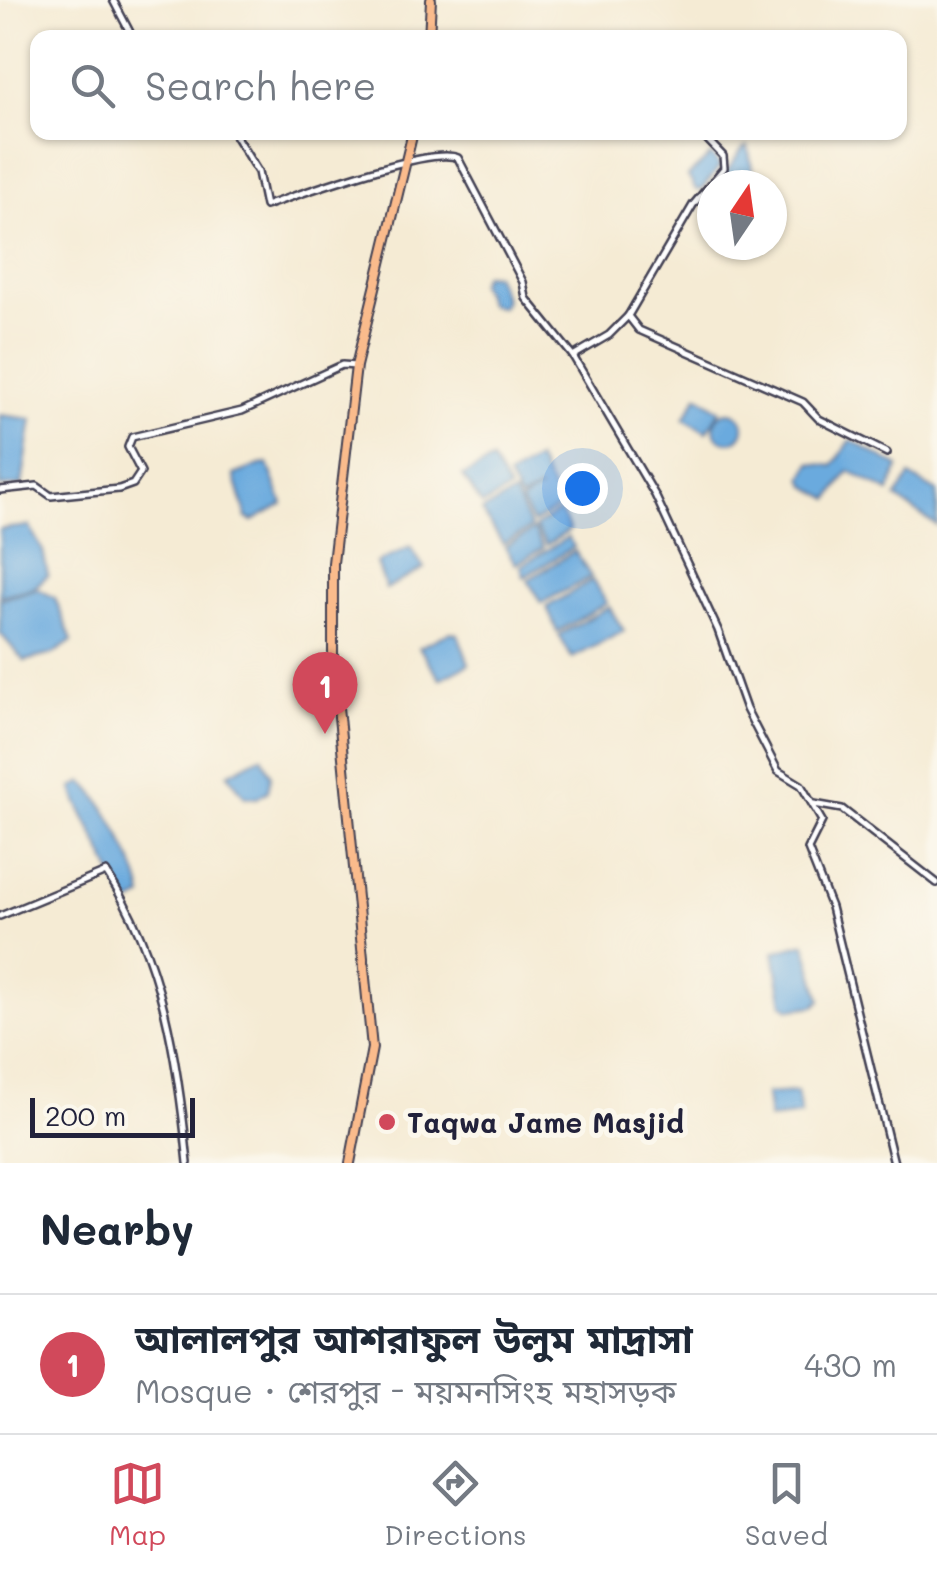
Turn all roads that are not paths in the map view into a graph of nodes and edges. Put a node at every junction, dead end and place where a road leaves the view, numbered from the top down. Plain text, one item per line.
1 (113, 0) edge
2 (431, 0) edge
3 (130, 30) edge
4 (429, 30) edge
5 (238, 140) edge
6 (410, 140) edge
7 (707, 140) edge
8 (402, 164) junction
9 (628, 316) junction
10 (574, 356) junction
11 (356, 366) junction
12 (888, 454) dead end
13 (0, 490) edge
14 (814, 804) junction
15 (937, 883) edge
16 (0, 916) edge
17 (188, 1163) edge
18 (350, 1163) edge
19 (894, 1163) edge

1 - 3 street
2 - 4 main road
5 - 8 street
6 - 8 main road
7 - 9 street
8 - 10 street
8 - 11 main road
9 - 10 street
9 - 12 street
10 - 14 street
11 - 13 street
11 - 18 main road
14 - 15 street
14 - 19 street
16 - 17 street

